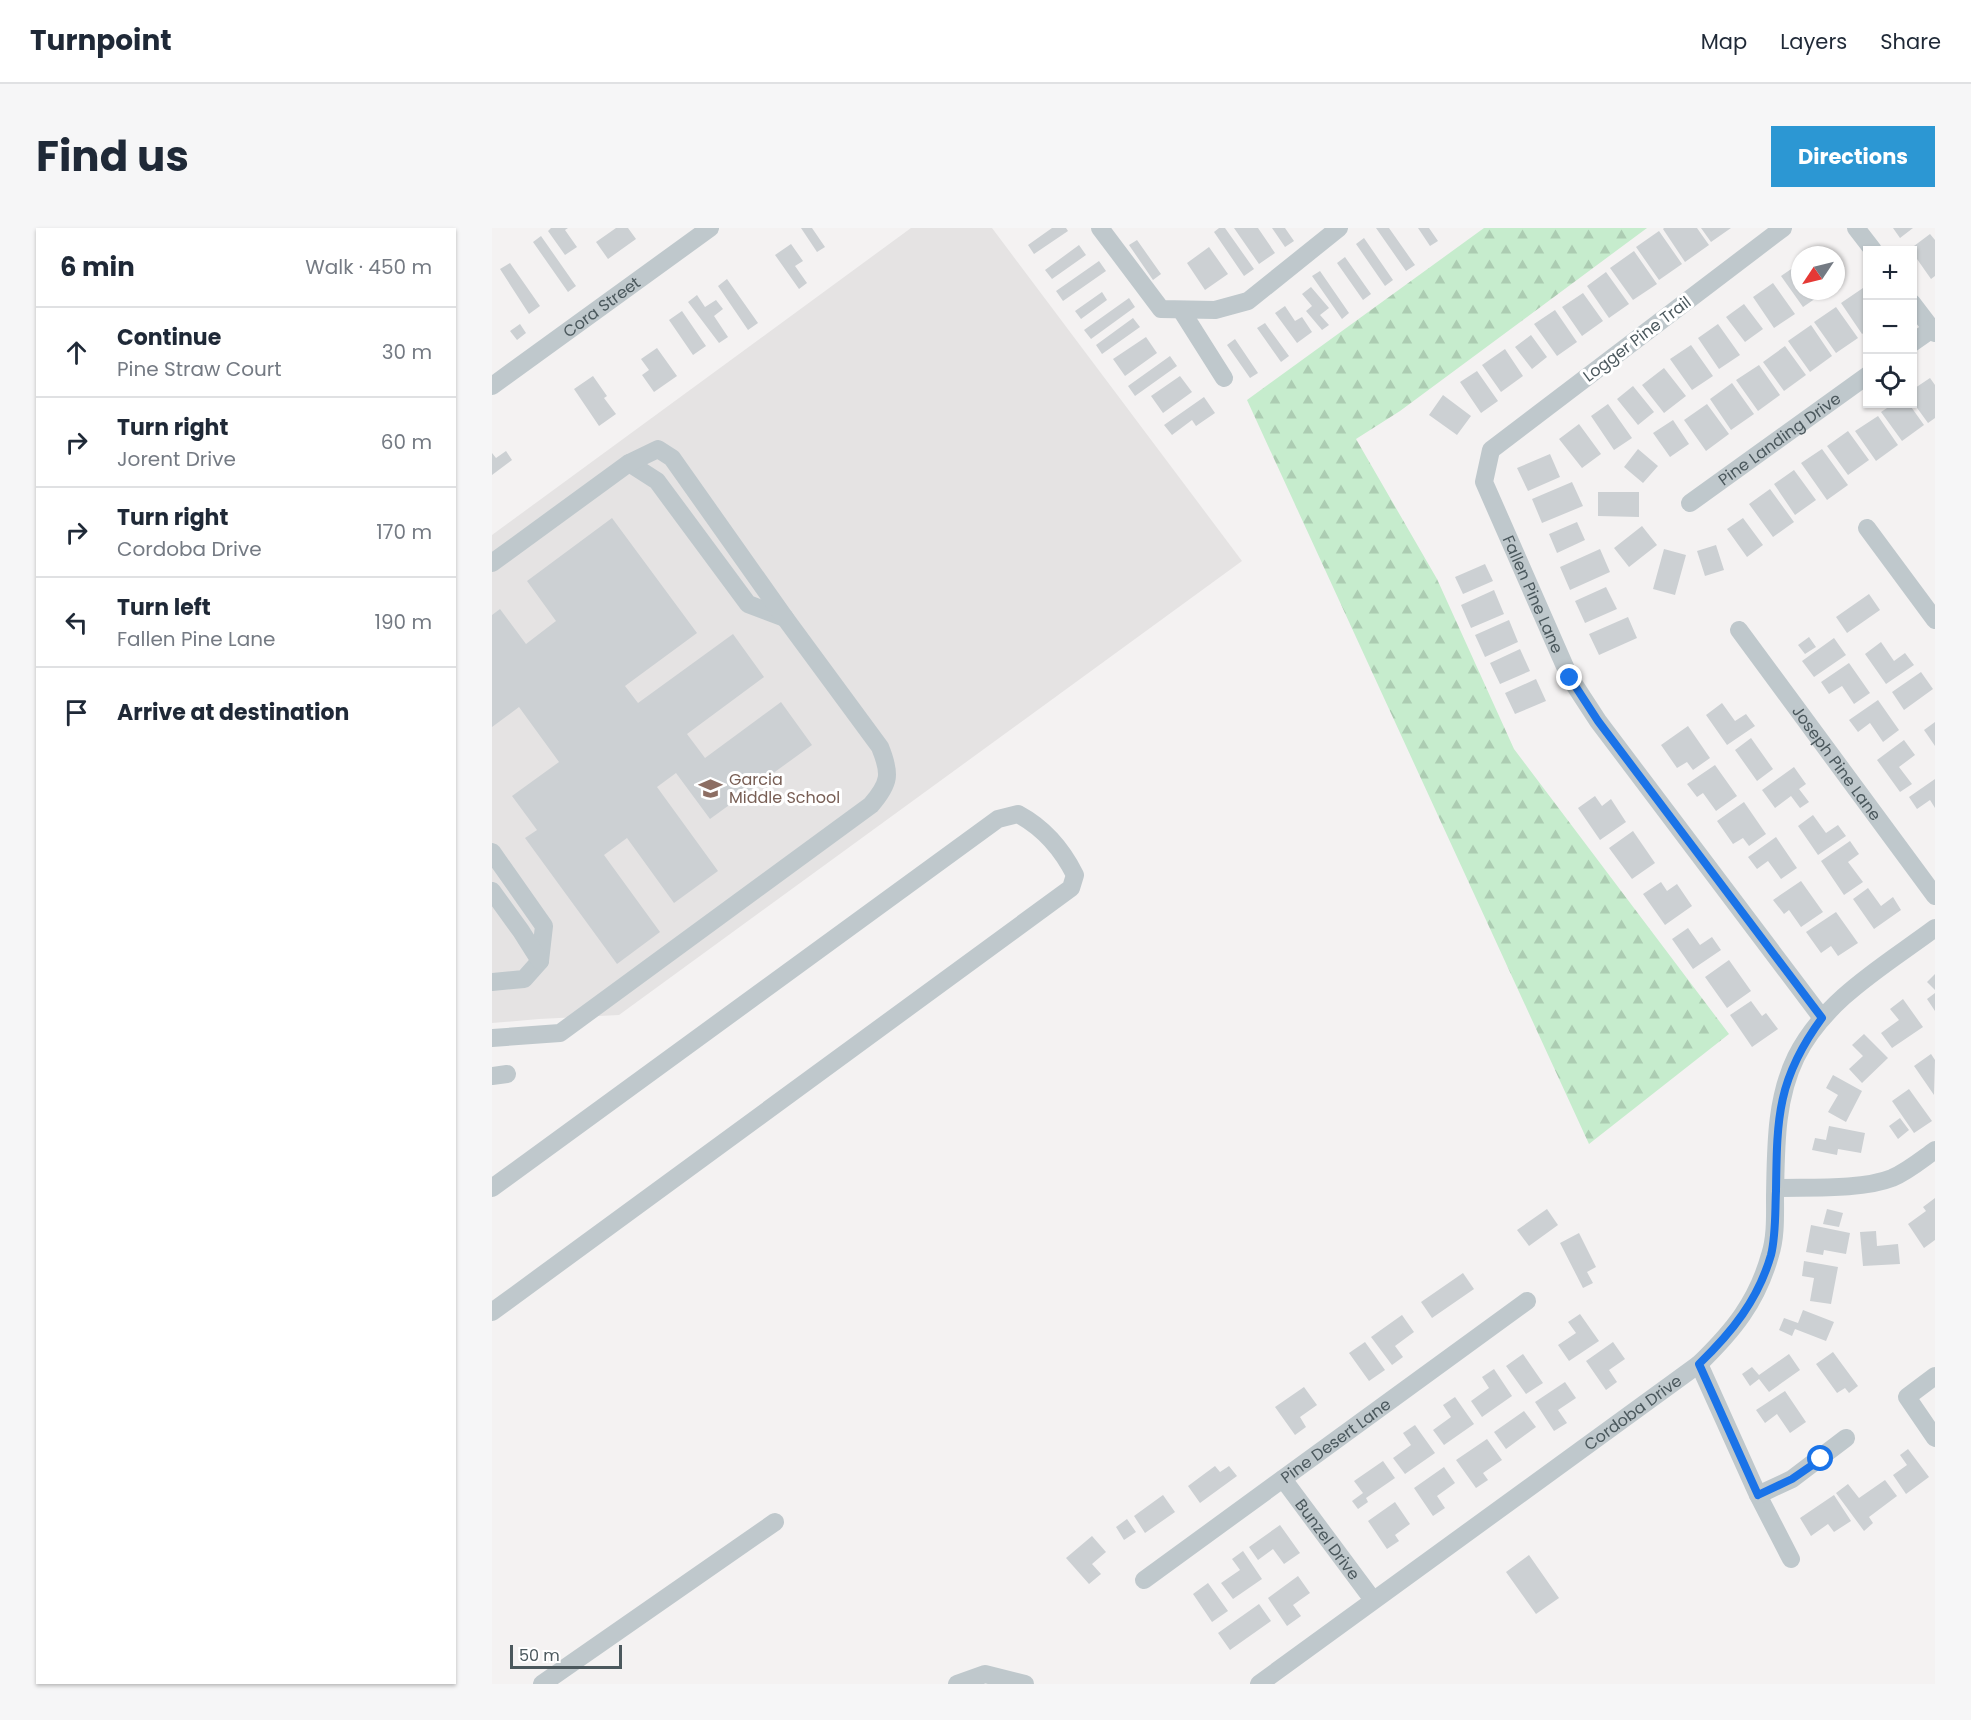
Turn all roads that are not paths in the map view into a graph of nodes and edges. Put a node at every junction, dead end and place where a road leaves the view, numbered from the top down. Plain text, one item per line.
1 (710, 228) edge
2 (1100, 228) edge
3 (1339, 228) edge
4 (1783, 228) edge
5 (1856, 228) edge
6 (1318, 234) edge
7 (1870, 246) edge
8 (1917, 309) edge
9 (1181, 310) junction
10 (1934, 330) edge
11 (1917, 340) edge
12 (1224, 378) dead end
13 (1863, 379) edge
14 (492, 386) edge
15 (1491, 450) joint
16 (629, 463) junction
17 (1690, 503) dead end
18 (1867, 528) dead end
19 (492, 563) edge
20 (785, 618) junction
21 (1935, 620) edge
22 (1739, 630) dead end
23 (492, 852) edge
24 (492, 891) edge
25 (1935, 896) edge
26 (1935, 928) edge
27 (540, 961) junction
28 (492, 982) edge
29 (1822, 1018) junction
30 (492, 1038) edge
31 (1935, 1150) edge
32 (492, 1188) edge
33 (1776, 1188) junction
34 (1527, 1301) dead end
35 (492, 1311) edge
36 (1699, 1364) junction
37 (1935, 1376) edge
38 (1846, 1438) dead end
39 (1935, 1438) edge
40 (1283, 1479) junction
41 (1758, 1495) junction
42 (775, 1522) dead end
43 (1791, 1559) dead end
44 (1144, 1580) dead end
45 (1373, 1600) junction
46 (542, 1684) edge
47 (957, 1684) edge
48 (1025, 1684) edge
49 (1258, 1684) edge

1 - 14 street, Cora Street
2 - 9 street
3 - 6 street
4 - 15 street, Logger Pine Trail
5 - 7 street
6 - 9 street
8 - 10 street
9 - 12 street
10 - 11 street
13 - 17 street, Pine Landing Drive
15 - 29 street, Fallen Pine Lane
16 - 19 street
16 - 20 street
16 - 20 street
18 - 21 street
20 - 30 street
22 - 25 street, Joseph Pine Lane
23 - 27 street
24 - 27 street
26 - 29 street, Cordoba Drive
27 - 28 street
29 - 33 street, Cordoba Drive
31 - 33 street
32 - 35 street
33 - 36 street, Cordoba Drive
34 - 40 street, Pine Desert Lane
36 - 41 street
36 - 45 street, Cordoba Drive
37 - 39 street
38 - 41 street
40 - 44 street, Pine Desert Lane
40 - 45 street, Bunzel Drive
41 - 43 street
42 - 46 street
45 - 49 street, Cordoba Drive
47 - 48 street

